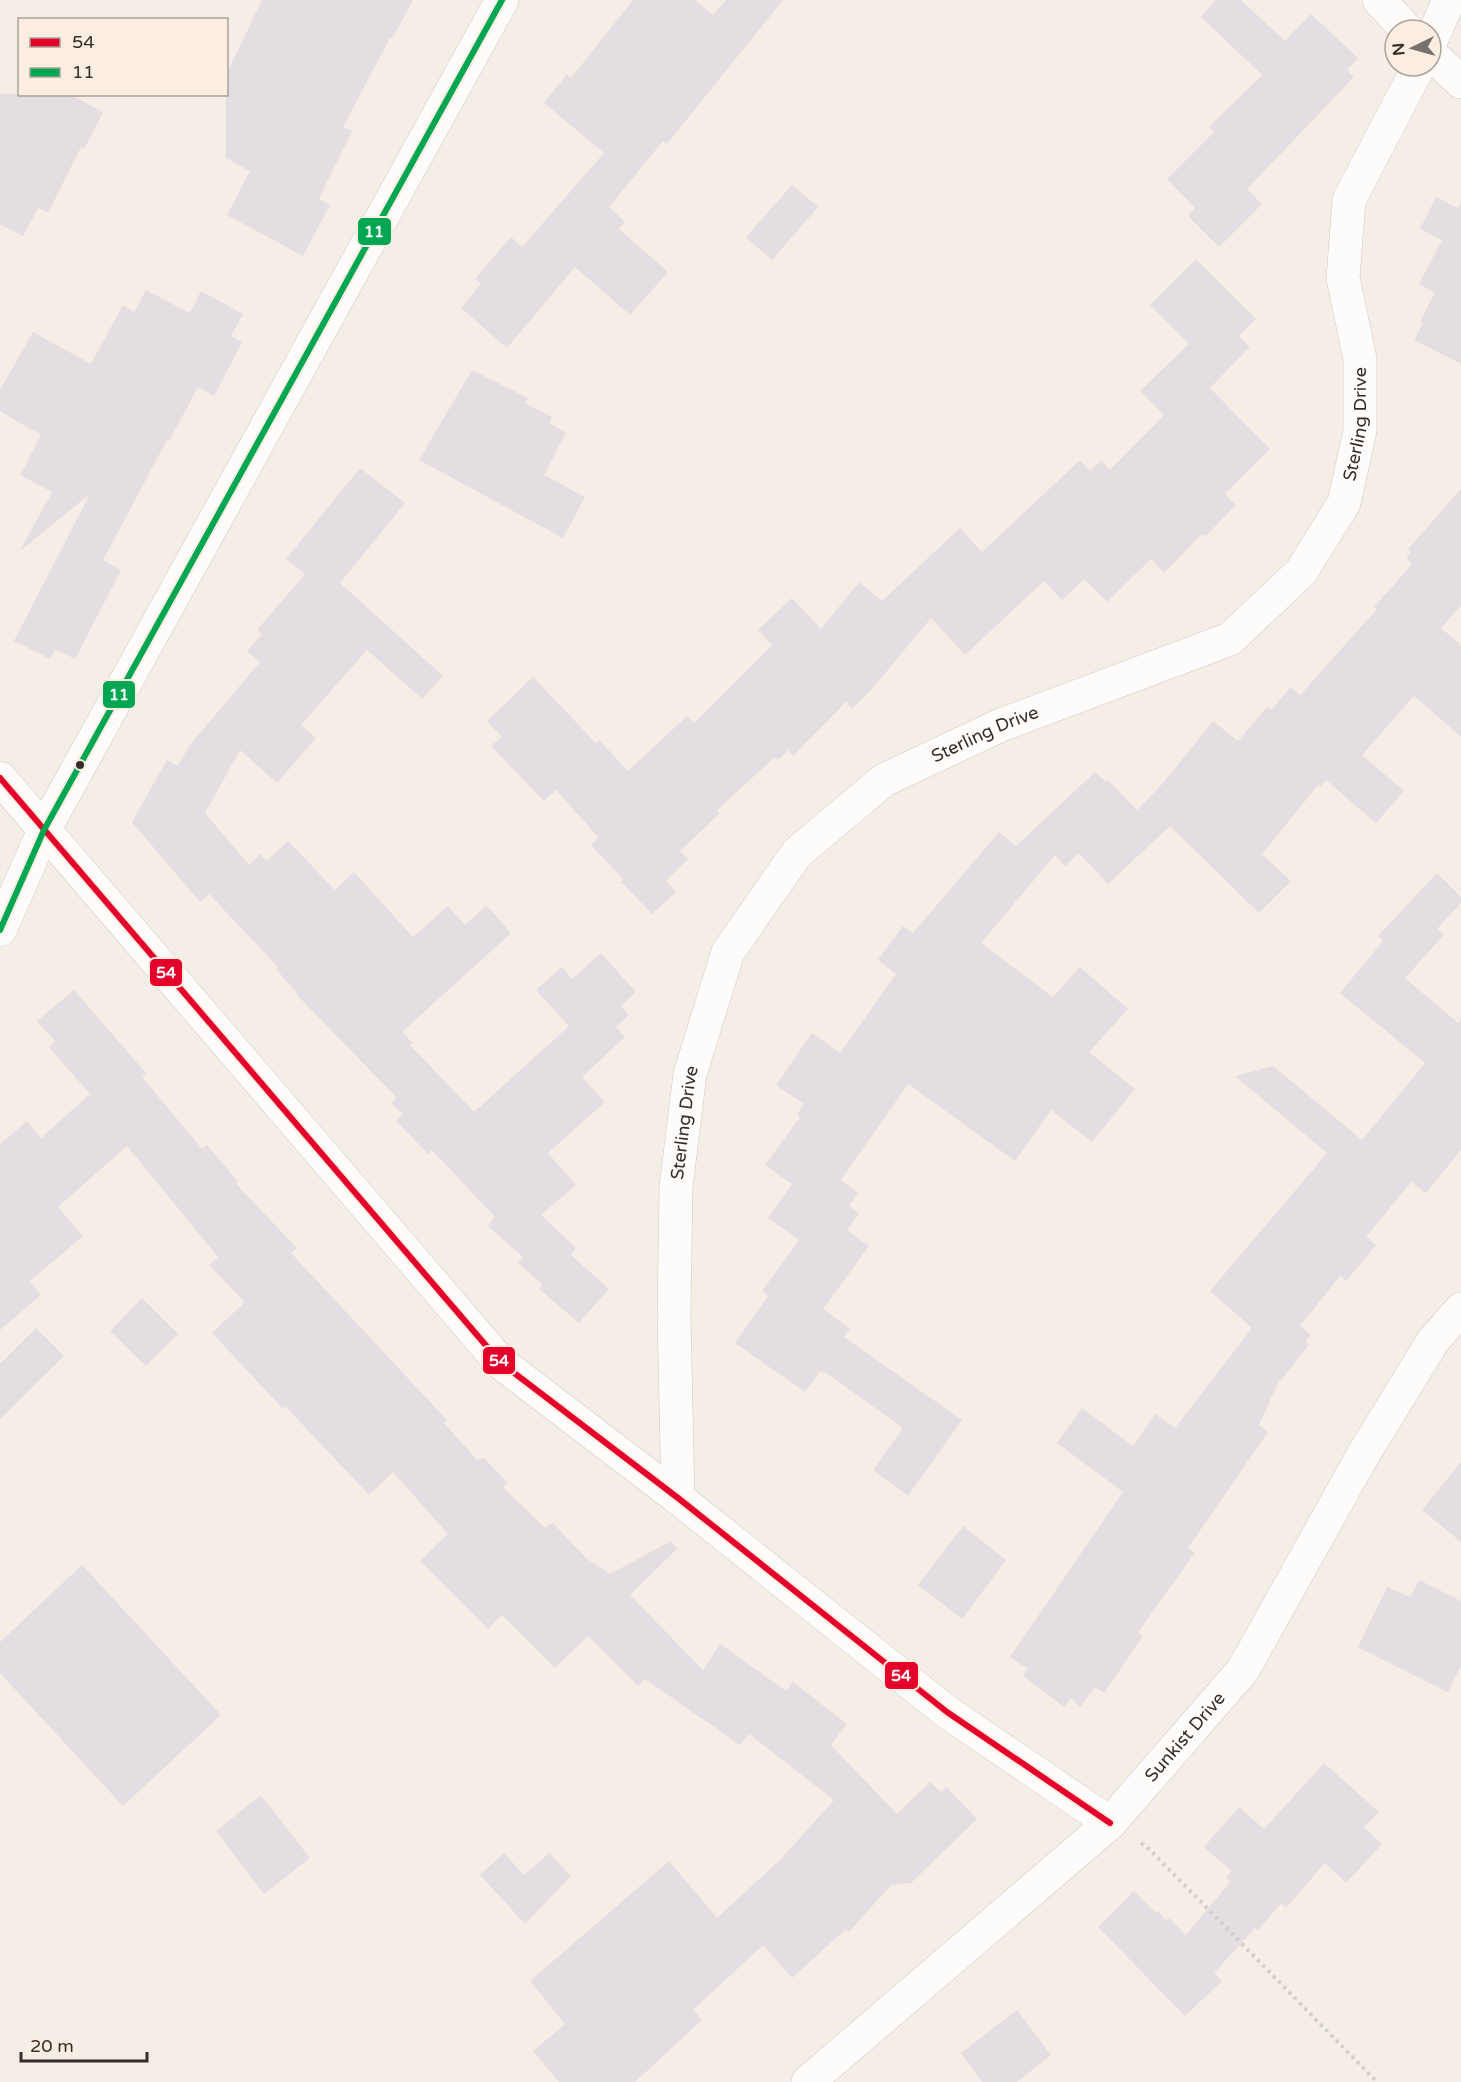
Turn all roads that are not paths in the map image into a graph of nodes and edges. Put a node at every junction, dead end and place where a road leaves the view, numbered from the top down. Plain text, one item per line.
1 (502, 0) edge
2 (1378, 0) edge
3 (1449, 0) edge
4 (1395, 18) edge
5 (1441, 18) edge
6 (1443, 65) edge
7 (1413, 78) edge
8 (1461, 82) edge
9 (0, 778) edge
10 (44, 830) junction
11 (0, 930) edge
12 (1461, 1309) edge
13 (678, 1498) junction
14 (1110, 1823) junction
15 (808, 2082) edge

1 - 10 street
2 - 4 street
3 - 5 street
6 - 8 street
7 - 13 street, Sterling Drive
9 - 10 street
10 - 11 street
10 - 13 street
12 - 14 street, Sunkist Drive
13 - 14 street
14 - 15 street, Sunkist Drive

